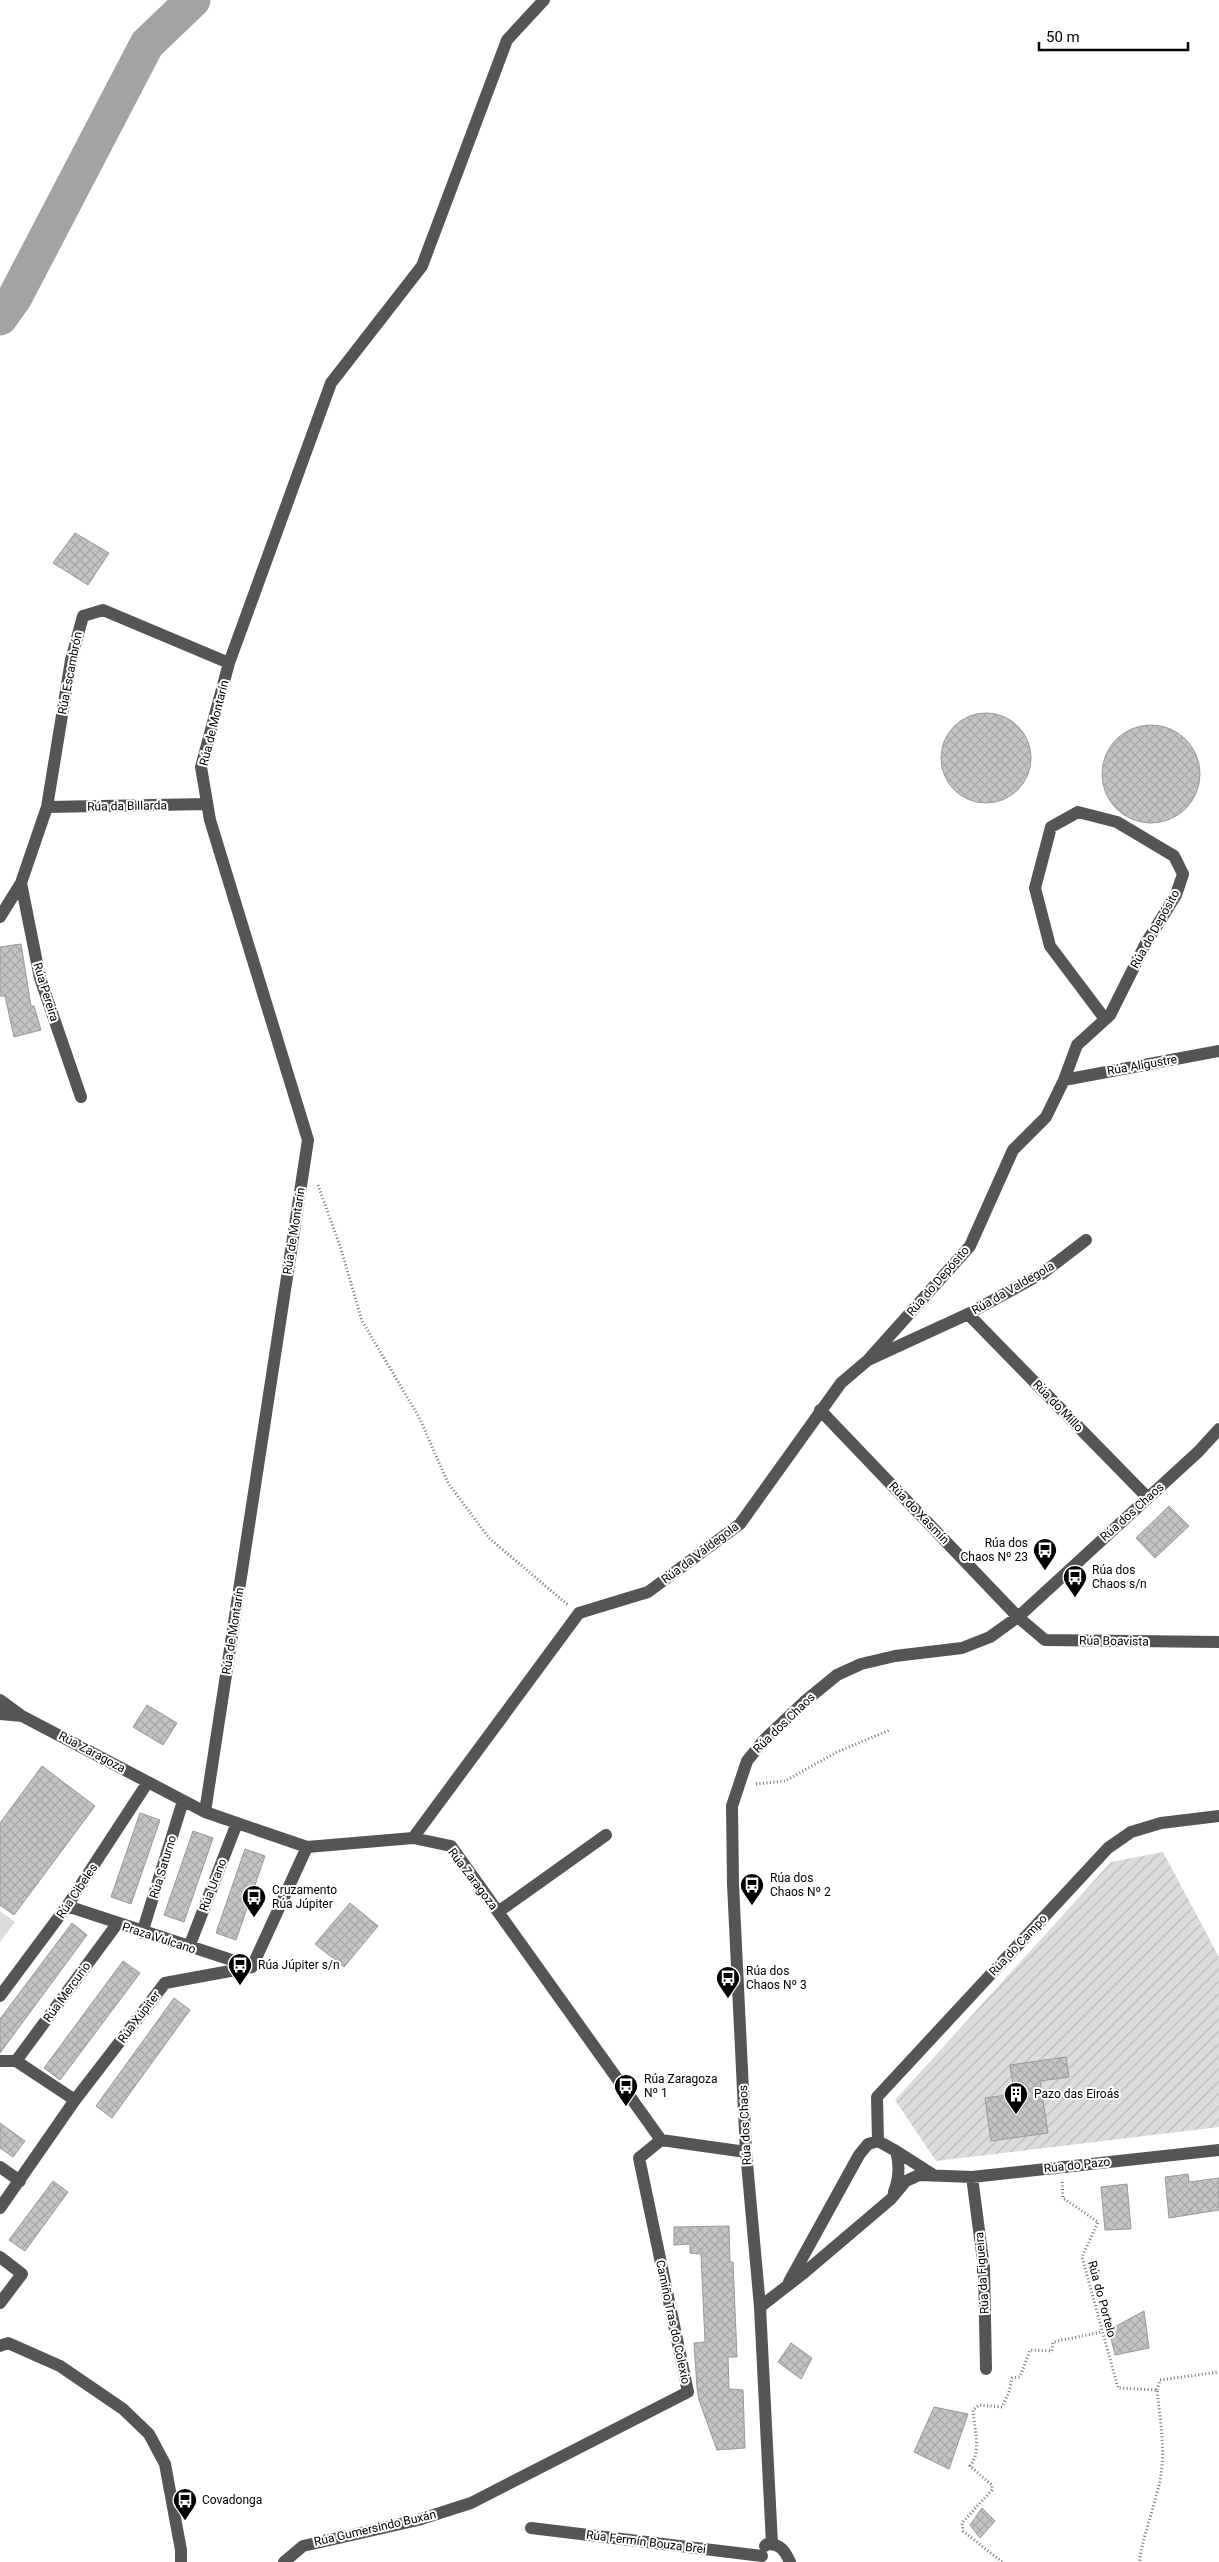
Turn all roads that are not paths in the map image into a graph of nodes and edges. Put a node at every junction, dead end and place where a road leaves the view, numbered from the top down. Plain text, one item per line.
1 (544, 0) edge
2 (229, 663) junction
3 (207, 804) junction
4 (47, 807) junction
5 (21, 883) junction
6 (0, 917) edge
7 (1105, 1019) junction
8 (1219, 1051) edge
9 (1064, 1080) junction
10 (81, 1097) dead end
11 (1086, 1240) dead end
12 (968, 1314) junction
13 (868, 1360) junction
14 (820, 1410) junction
15 (1219, 1429) edge
16 (1148, 1498) junction
17 (1018, 1617) junction
18 (1219, 1642) edge
19 (0, 1700) edge
20 (0, 1714) edge
21 (22, 1716) junction
22 (148, 1782) junction
23 (184, 1801) junction
24 (205, 1812) junction
25 (1219, 1816) edge
26 (237, 1822) junction
27 (606, 1835) dead end
28 (413, 1838) junction
29 (307, 1847) junction
30 (67, 1906) junction
31 (498, 1912) junction
32 (117, 1924) junction
33 (142, 1932) junction
34 (189, 1947) junction
35 (252, 1967) junction
36 (0, 1996) edge
37 (0, 2061) edge
38 (16, 2061) junction
39 (75, 2100) junction
40 (661, 2140) junction
41 (878, 2141) junction
42 (1219, 2150) edge
43 (896, 2151) junction
44 (746, 2152) junction
45 (0, 2167) edge
46 (934, 2176) junction
47 (972, 2177) junction
48 (20, 2181) junction
49 (891, 2199) junction
50 (0, 2208) edge
51 (0, 2257) edge
52 (786, 2287) junction
53 (0, 2303) edge
54 (760, 2307) junction
55 (0, 2346) edge
56 (986, 2369) dead end
57 (471, 2503) joint
58 (531, 2528) dead end
59 (772, 2544) junction
60 (762, 2559) edge
61 (180, 2562) edge
62 (284, 2562) edge
63 (790, 2562) edge

1 - 2 street, Rúa de Montarín
2 - 3 street, Rúa de Montarín
2 - 4 street, Rúa Escambrón
3 - 4 street, Rúa da Billarda
3 - 24 street, Rúa de Montarín
4 - 5 street, Rúa Escambrón
5 - 6 street, Rúa Escambrón
5 - 10 street, Rúa Pereira
7 - 7 street, Rúa do Depósito
7 - 9 street, Rúa do Depósito
8 - 9 street, Rúa Aligustre
9 - 13 street, Rúa do Depósito
11 - 12 street, Rúa da Valdegola
12 - 13 street, Rúa da Valdegola
12 - 16 street, Rúa do Millo
13 - 14 street, Rúa da Valdegola
14 - 17 street, Rúa do Xasmín
14 - 28 street, Rúa da Valdegola
15 - 16 street, Rúa dos Chaos
16 - 17 street, Rúa dos Chaos
17 - 18 street, Rúa Boavista
17 - 44 street, Rúa dos Chaos
19 - 21 street
20 - 21 street
21 - 22 street, Rúa Zaragoza
22 - 23 street, Rúa Zaragoza
22 - 30 street, Rúa Cibeles
23 - 24 street, Rúa Zaragoza
23 - 33 street, Rúa Saturno
24 - 26 street, Rúa Zaragoza
25 - 41 street, Rúa do Campo
26 - 29 street, Rúa Zaragoza
26 - 34 street, Rúa Urano
27 - 31 street
28 - 29 street, Rúa Zaragoza
28 - 31 street, Rúa Zaragoza
29 - 35 street
30 - 32 street, Praza Vulcano
30 - 36 street, Rúa Cibeles
31 - 40 street, Rúa Zaragoza
32 - 33 street, Praza Vulcano
32 - 38 street, Rúa Mercurio
33 - 34 street, Praza Vulcano
34 - 35 street, Praza Vulcano
35 - 39 street, Rúa Xúpiter
37 - 38 street
38 - 39 street
39 - 48 street, Rúa Xúpiter
40 - 44 street
40 - 57 street, Camiño Tras do Colexio
41 - 43 street
41 - 52 street, Rúa do Pazo
42 - 47 street, Rúa do Pazo
43 - 46 street
43 - 49 street
44 - 54 street, Rúa dos Chaos
45 - 48 street
46 - 47 street, Rúa do Pazo
46 - 49 street, Rúa do Pazo
47 - 56 street, Rúa da Figueira
48 - 50 street, Rúa Xúpiter
49 - 52 street, Rúa do Pazo
51 - 53 street
52 - 54 street, Rúa do Pazo
54 - 59 street, Rúa dos Chaos
55 - 61 street
57 - 62 street, Rúa Gumersindo Buxán
58 - 60 street, Rúa Fermín Bouza Brei
59 - 60 street
59 - 63 street

